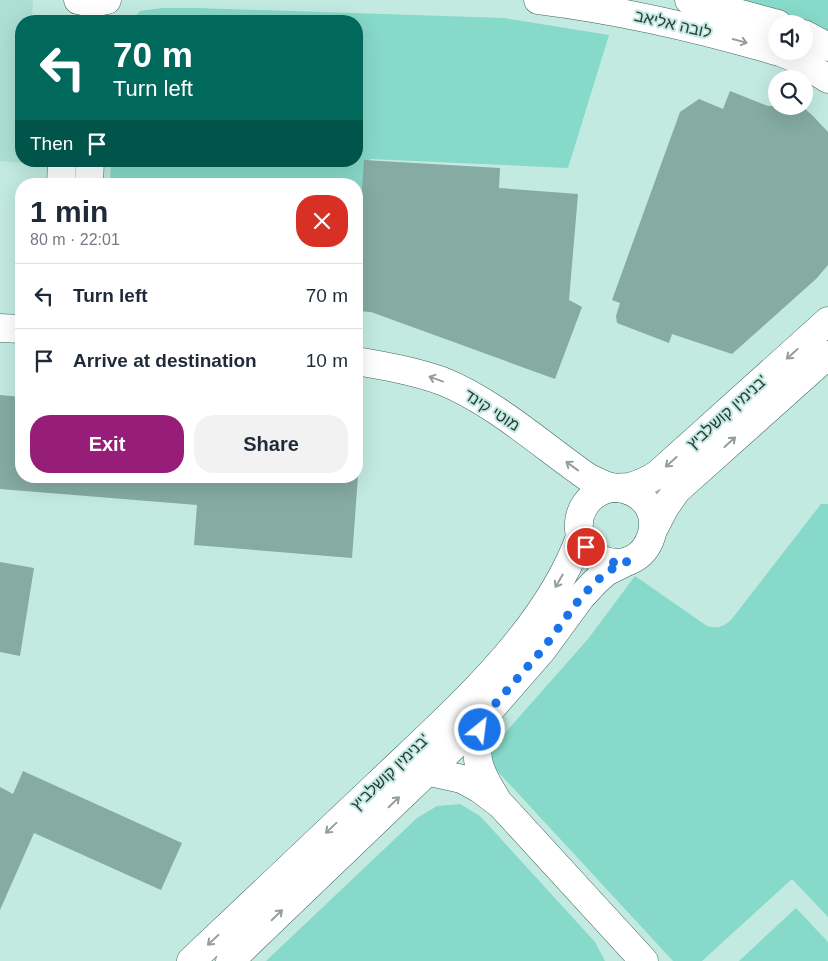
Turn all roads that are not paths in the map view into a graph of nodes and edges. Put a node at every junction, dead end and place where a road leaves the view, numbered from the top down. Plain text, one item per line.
1 (68, 0) edge
2 (78, 0) edge
3 (107, 0) edge
4 (114, 0) edge
5 (538, 0) edge
6 (689, 0) edge
7 (71, 15) edge
8 (107, 15) edge
9 (768, 21) edge
10 (813, 39) edge
11 (828, 47) edge
12 (768, 48) edge
13 (798, 60) edge
14 (828, 80) edge
15 (828, 321) edge
16 (0, 328) edge
17 (15, 329) edge
18 (828, 355) edge
19 (363, 362) edge
20 (617, 488) junction
21 (653, 530) junction
22 (580, 538) junction
23 (628, 561) junction
24 (482, 719) junction
25 (426, 772) junction
26 (501, 806) junction
27 (191, 961) edge
28 (230, 961) edge
29 (644, 961) edge

1 - 7 street
2 - 3 street
4 - 8 street
5 -> 12 street, לובה אליאב
6 - 9 street, לובה אליאב
10 - 11 street
13 - 14 street, לובה אליאב
15 -> 20 street, בנימין קושלביץ'
16 - 17 street
21 -> 18 street, בנימין קושלביץ'
20 -> 19 street, מוטי קינד
20 - 21 street
20 - 22 street
21 - 23 street
22 - 23 street
22 -> 27 street, בנימין קושלביץ'
23 - 24 street, בנימין קושלביץ'
24 - 25 street, בנימין קושלביץ'
24 - 26 street
25 - 26 street
28 -> 25 street, בנימין קושלביץ'
26 - 29 street

